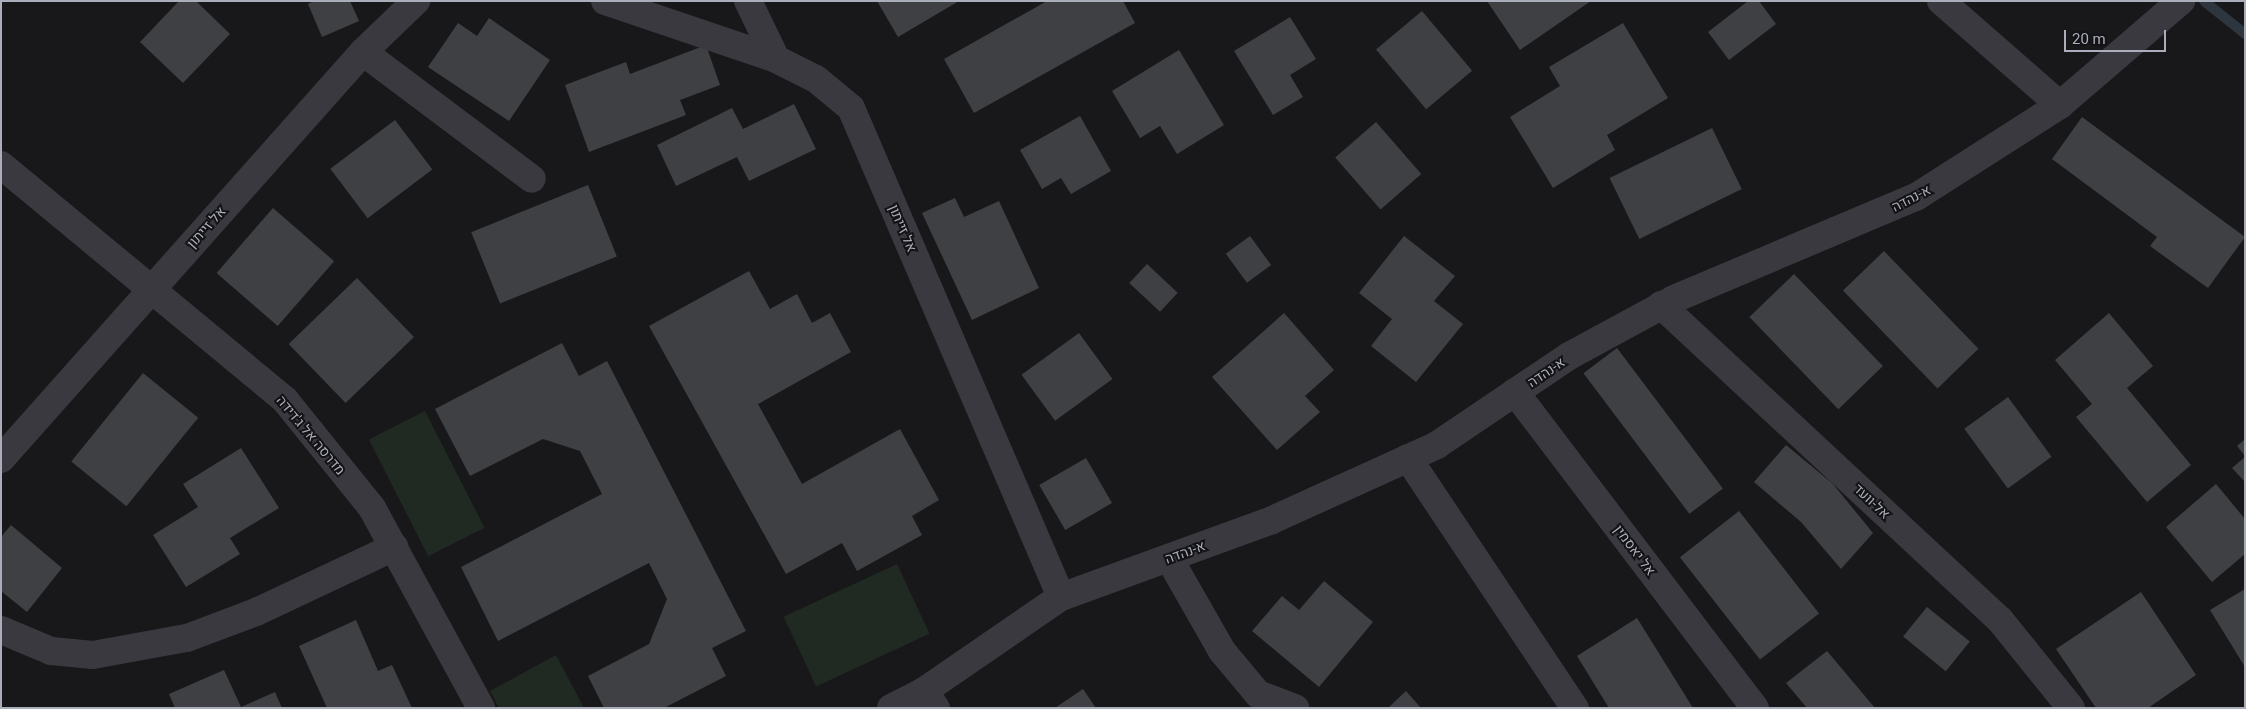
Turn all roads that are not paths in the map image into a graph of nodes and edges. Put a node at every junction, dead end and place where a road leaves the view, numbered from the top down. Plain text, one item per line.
1 (416, 1) edge
2 (605, 1) edge
3 (748, 1) edge
4 (1941, 1) edge
5 (2181, 1) edge
6 (363, 52) junction
7 (776, 59) junction
8 (2060, 105) junction
9 (1, 165) edge
10 (532, 179) dead end
11 (150, 289) junction
12 (1661, 305) junction
13 (1515, 392) junction
14 (1408, 458) junction
15 (1, 459) edge
16 (394, 547) junction
17 (1170, 558) junction
18 (1061, 597) junction
19 (1, 630) edge
20 (930, 699) edge
21 (480, 708) edge
22 (891, 708) edge
23 (1295, 708) edge
24 (1575, 708) edge
25 (1755, 708) edge
26 (2071, 708) edge

1 - 6 street, אל זייתון
2 - 7 street, אל זייתון
3 - 7 street
4 - 8 street
5 - 8 street, א-נהדה
6 - 10 street
6 - 11 street, אל זייתון
7 - 18 street, אל זייתון
8 - 12 street, א-נהדה
9 - 11 street, מדרסה אל ג'דידה
11 - 15 street, אל זייתון
11 - 16 street, מדרסה אל ג'דידה
12 - 13 street, א-נהדה
12 - 26 street, אל-וועד
13 - 14 street, א-נהדה
13 - 25 street, אל יאסמין
14 - 17 street, א-נהדה
14 - 24 street
16 - 19 street
16 - 21 street, מדרסה אל ג'דידה
17 - 18 street, א-נהדה
17 - 23 street
18 - 20 street, א-נהדה
20 - 22 street, א-נהדה

